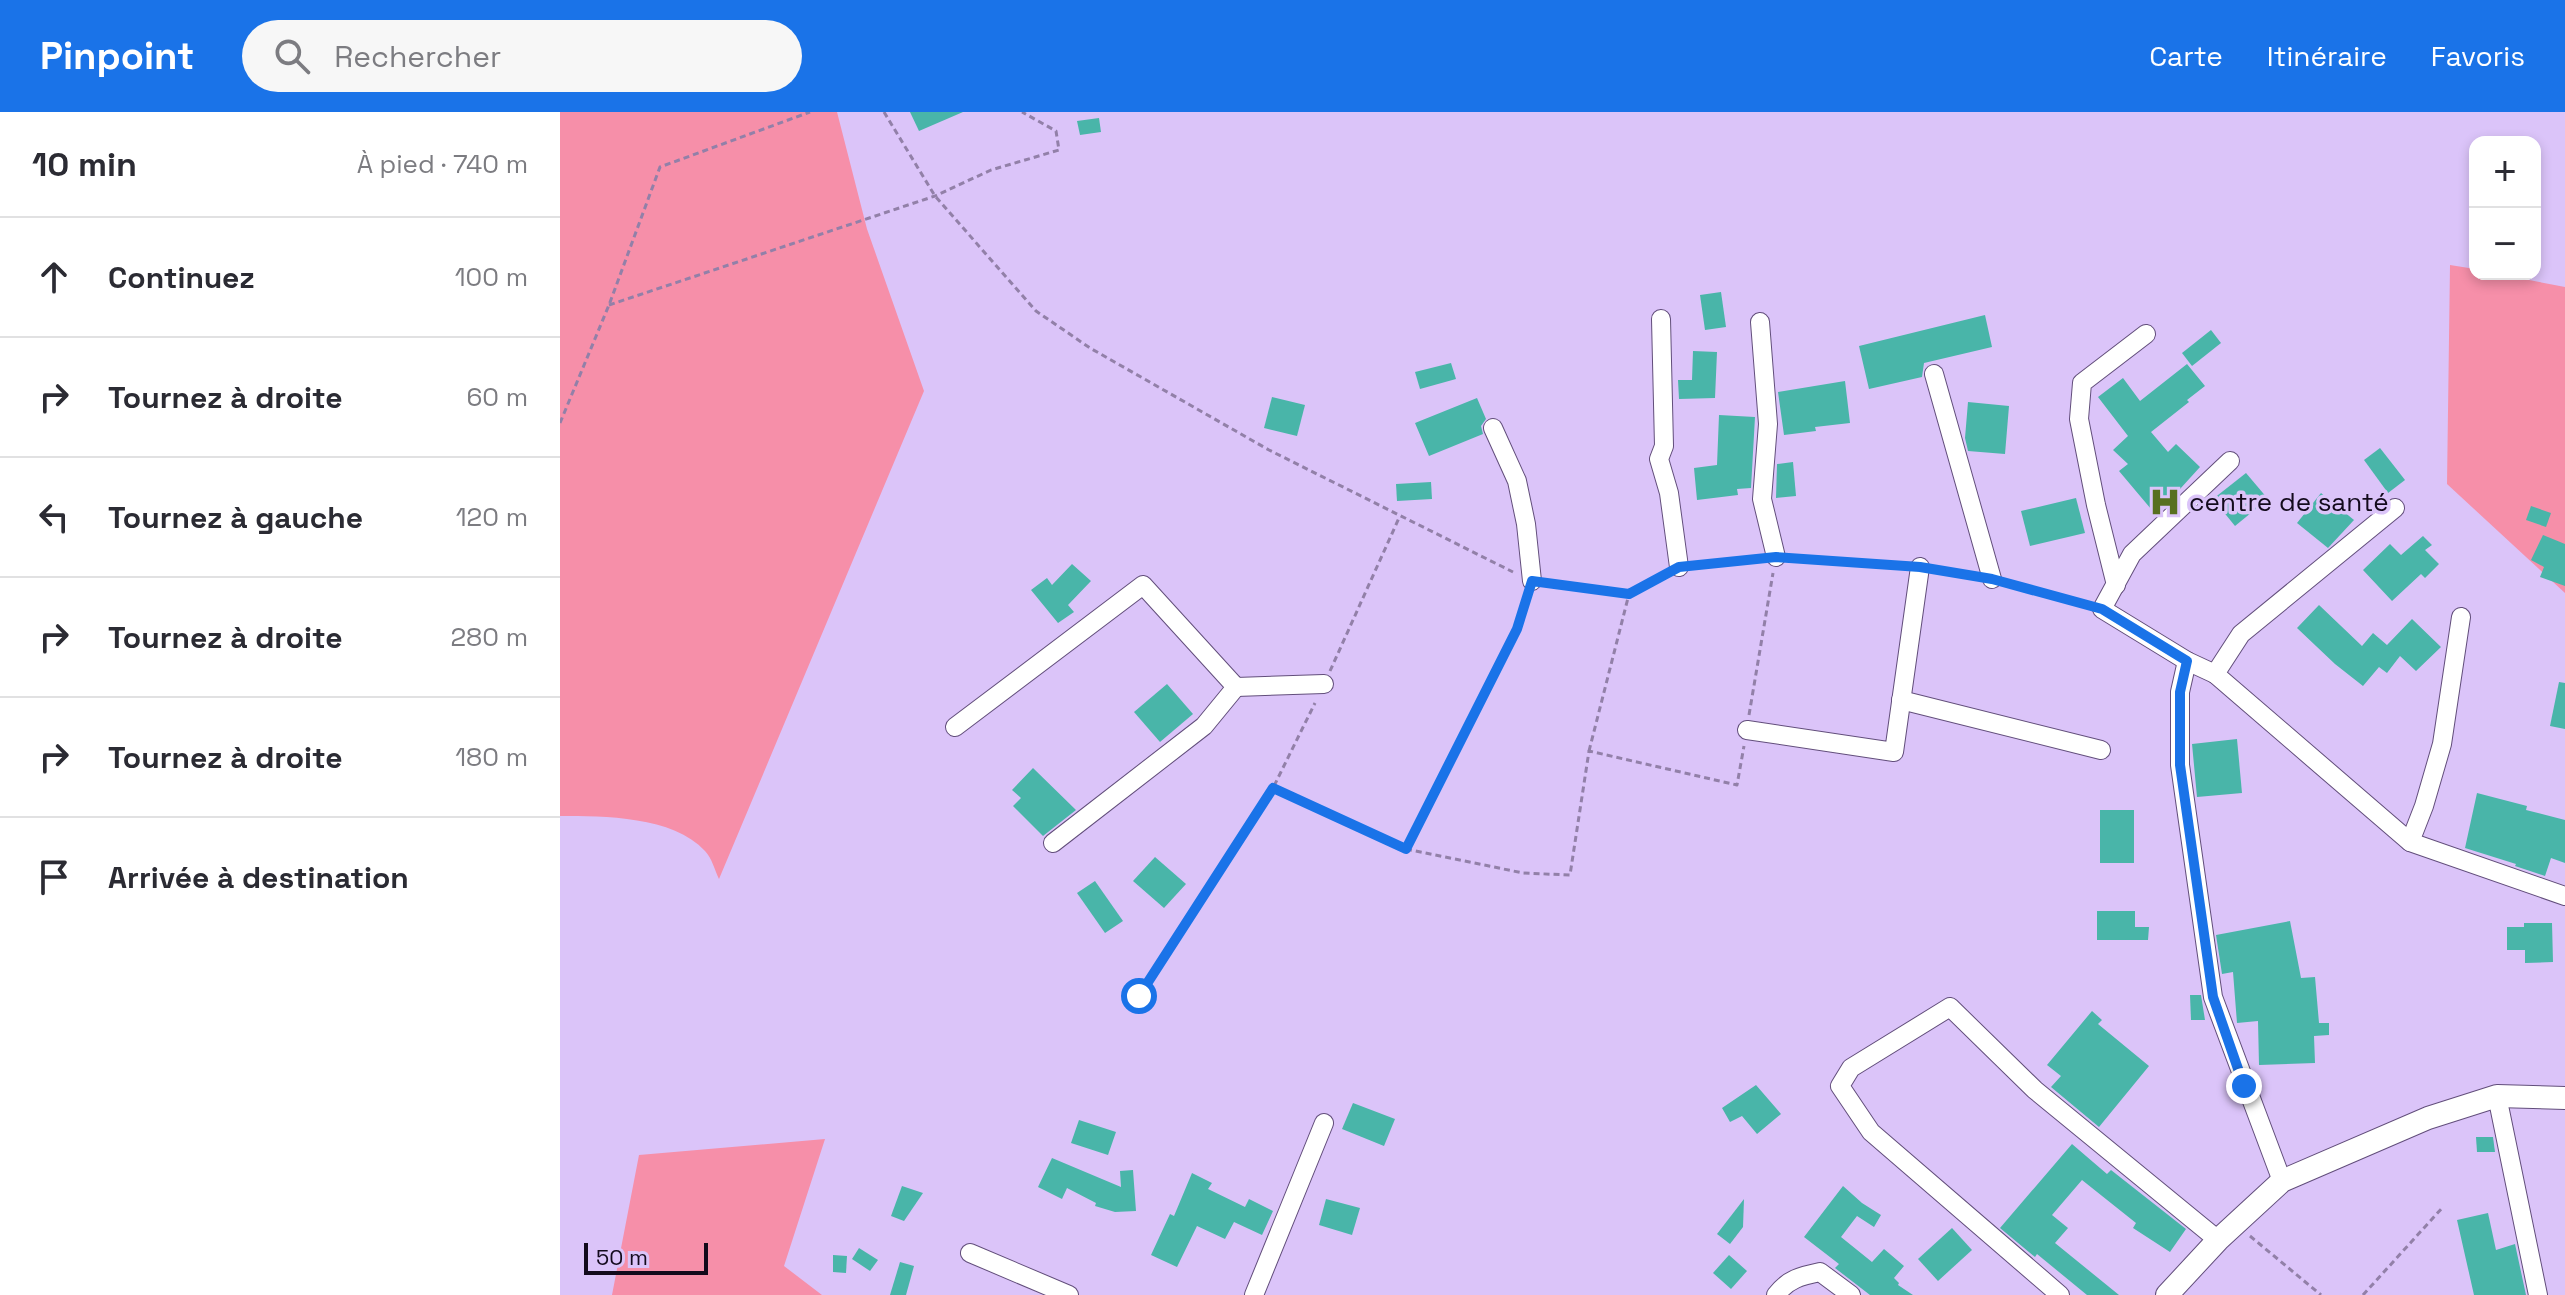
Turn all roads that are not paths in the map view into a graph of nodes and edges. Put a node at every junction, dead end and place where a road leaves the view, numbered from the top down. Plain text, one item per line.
1 (1661, 319) dead end
2 (1760, 322) dead end
3 (2146, 334) dead end
4 (1934, 374) dead end
5 (1493, 428) dead end
6 (2230, 461) dead end
7 (2395, 508) dead end
8 (1776, 557) road end
9 (1679, 567) road end
10 (1920, 567) road end
11 (1992, 579) road end
12 (1532, 581) road end
13 (2116, 585) junction
14 (2461, 617) dead end
15 (2187, 661) junction
16 (2215, 674) junction
17 (1324, 684) road end
18 (1236, 687) junction
19 (1901, 700) junction
20 (955, 727) dead end
21 (1747, 730) road end
22 (2101, 750) dead end
23 (2410, 842) junction
24 (1053, 843) dead end
25 (2565, 896) edge
26 (2497, 1096) junction
27 (2565, 1098) edge
28 (1324, 1123) dead end
29 (2282, 1181) junction
30 (2226, 1232) junction
31 (970, 1253) dead end
32 (1069, 1295) edge
33 (1254, 1295) edge
34 (1776, 1295) edge
35 (1851, 1295) edge
36 (2060, 1295) edge
37 (2167, 1295) edge
38 (2538, 1295) edge

1 - 9 street
2 - 8 street
3 - 13 street
4 - 11 street
5 - 12 street
6 - 13 street
7 - 16 street
10 - 19 street
13 - 15 street
14 - 23 street
15 - 16 street
15 - 29 street
16 - 23 street
17 - 18 street
18 - 20 street
18 - 24 street
19 - 21 street
19 - 22 street
23 - 25 street
26 - 27 street
26 - 29 street
26 - 38 street
28 - 33 street
29 - 30 street
30 - 36 street
30 - 37 street
31 - 32 street
34 - 35 street

